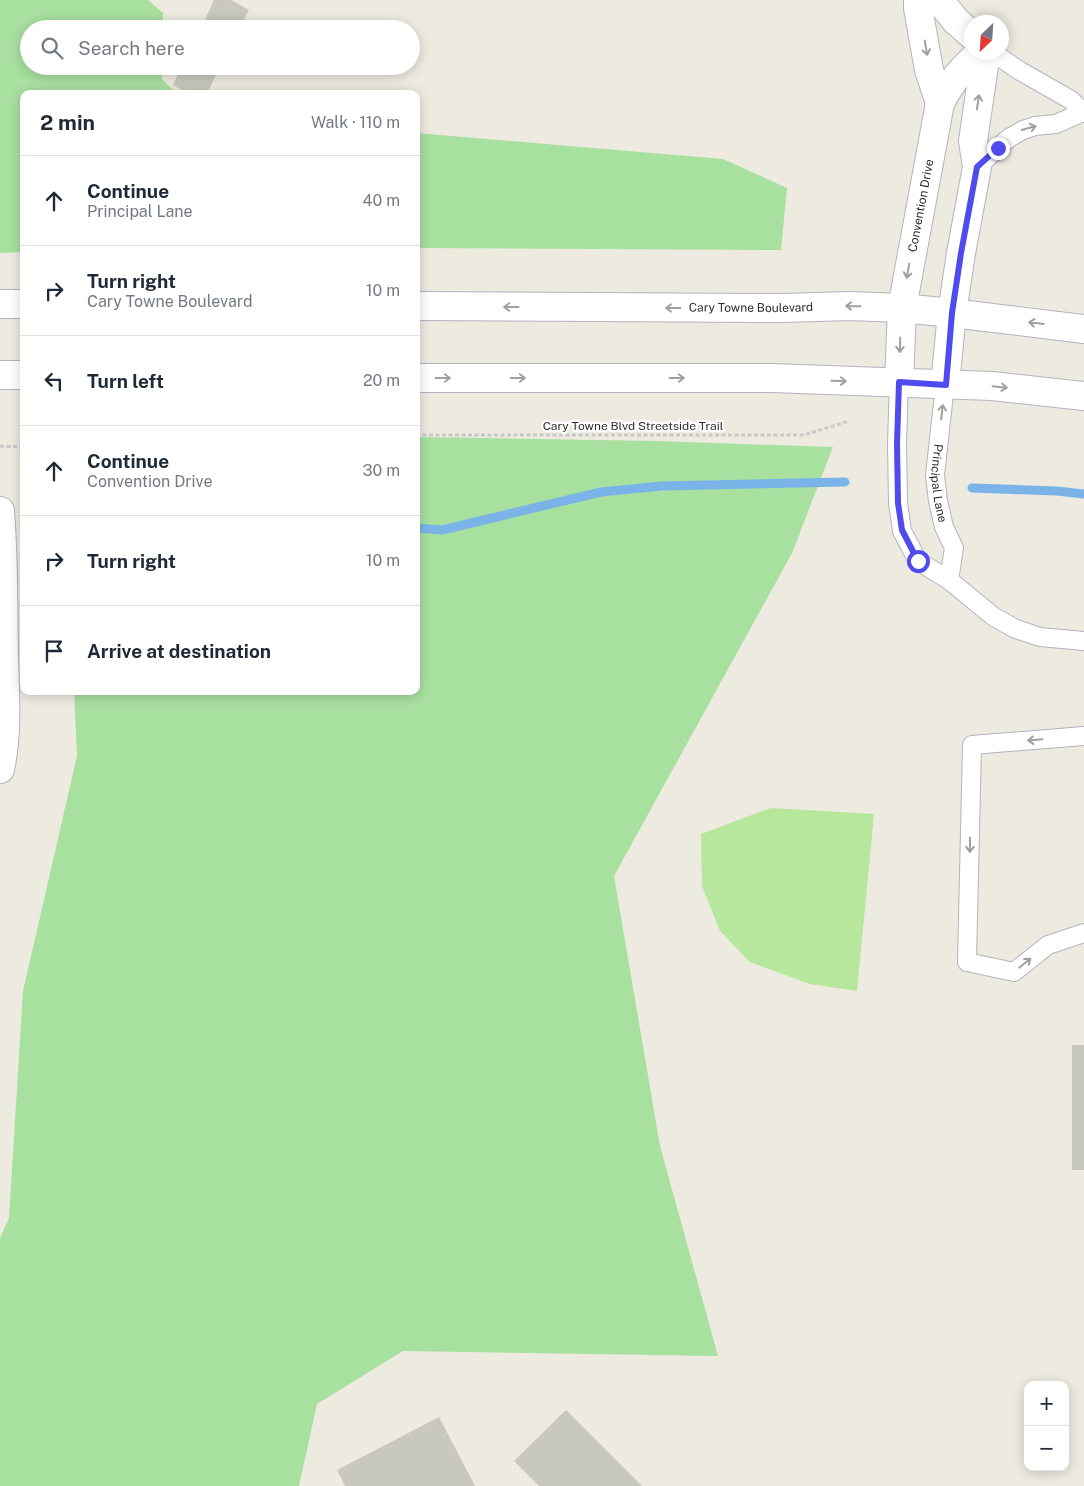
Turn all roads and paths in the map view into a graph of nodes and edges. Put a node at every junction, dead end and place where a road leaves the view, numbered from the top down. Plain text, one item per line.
1 (918, 0) edge
2 (939, 0) edge
3 (964, 28) edge
4 (972, 60) edge
5 (985, 60) edge
6 (1004, 60) edge
7 (940, 103) junction
8 (1084, 113) edge
9 (977, 167) junction
10 (0, 304) edge
11 (20, 304) edge
12 (420, 306) edge
13 (902, 308) junction
14 (952, 313) junction
15 (1084, 329) edge
16 (0, 375) edge
17 (20, 375) edge
18 (420, 378) edge
19 (899, 382) junction
20 (946, 385) junction
21 (1084, 396) edge
22 (848, 421) dead end
23 (420, 435) edge
24 (0, 446) edge
25 (20, 447) edge
26 (0, 511) edge
27 (949, 580) junction
28 (1084, 641) edge
29 (1084, 736) edge
30 (0, 770) edge
31 (1084, 933) edge

1 -> 7 main road, Convention Drive
2 - 3 main road
4 - 7 main road, Convention Drive
9 -> 5 main road
6 - 8 lane
7 -> 13 main road, Convention Drive
9 -> 8 lane
9 - 14 main road
10 - 11 main road
13 -> 12 main road, Cary Towne Boulevard
13 - 14 main road, Cary Towne Boulevard
13 -> 19 main road, Convention Drive
15 -> 14 main road, Cary Towne Boulevard
14 - 20 main road
16 - 17 main road
18 -> 19 main road
19 - 20 main road
19 - 27 lane
20 -> 21 main road
27 -> 20 lane, Principal Lane
22 - 23 path, Cary Towne Blvd Streetside Trail
24 - 25 path
26 - 30 main road
27 - 28 lane
29 -> 31 lane

